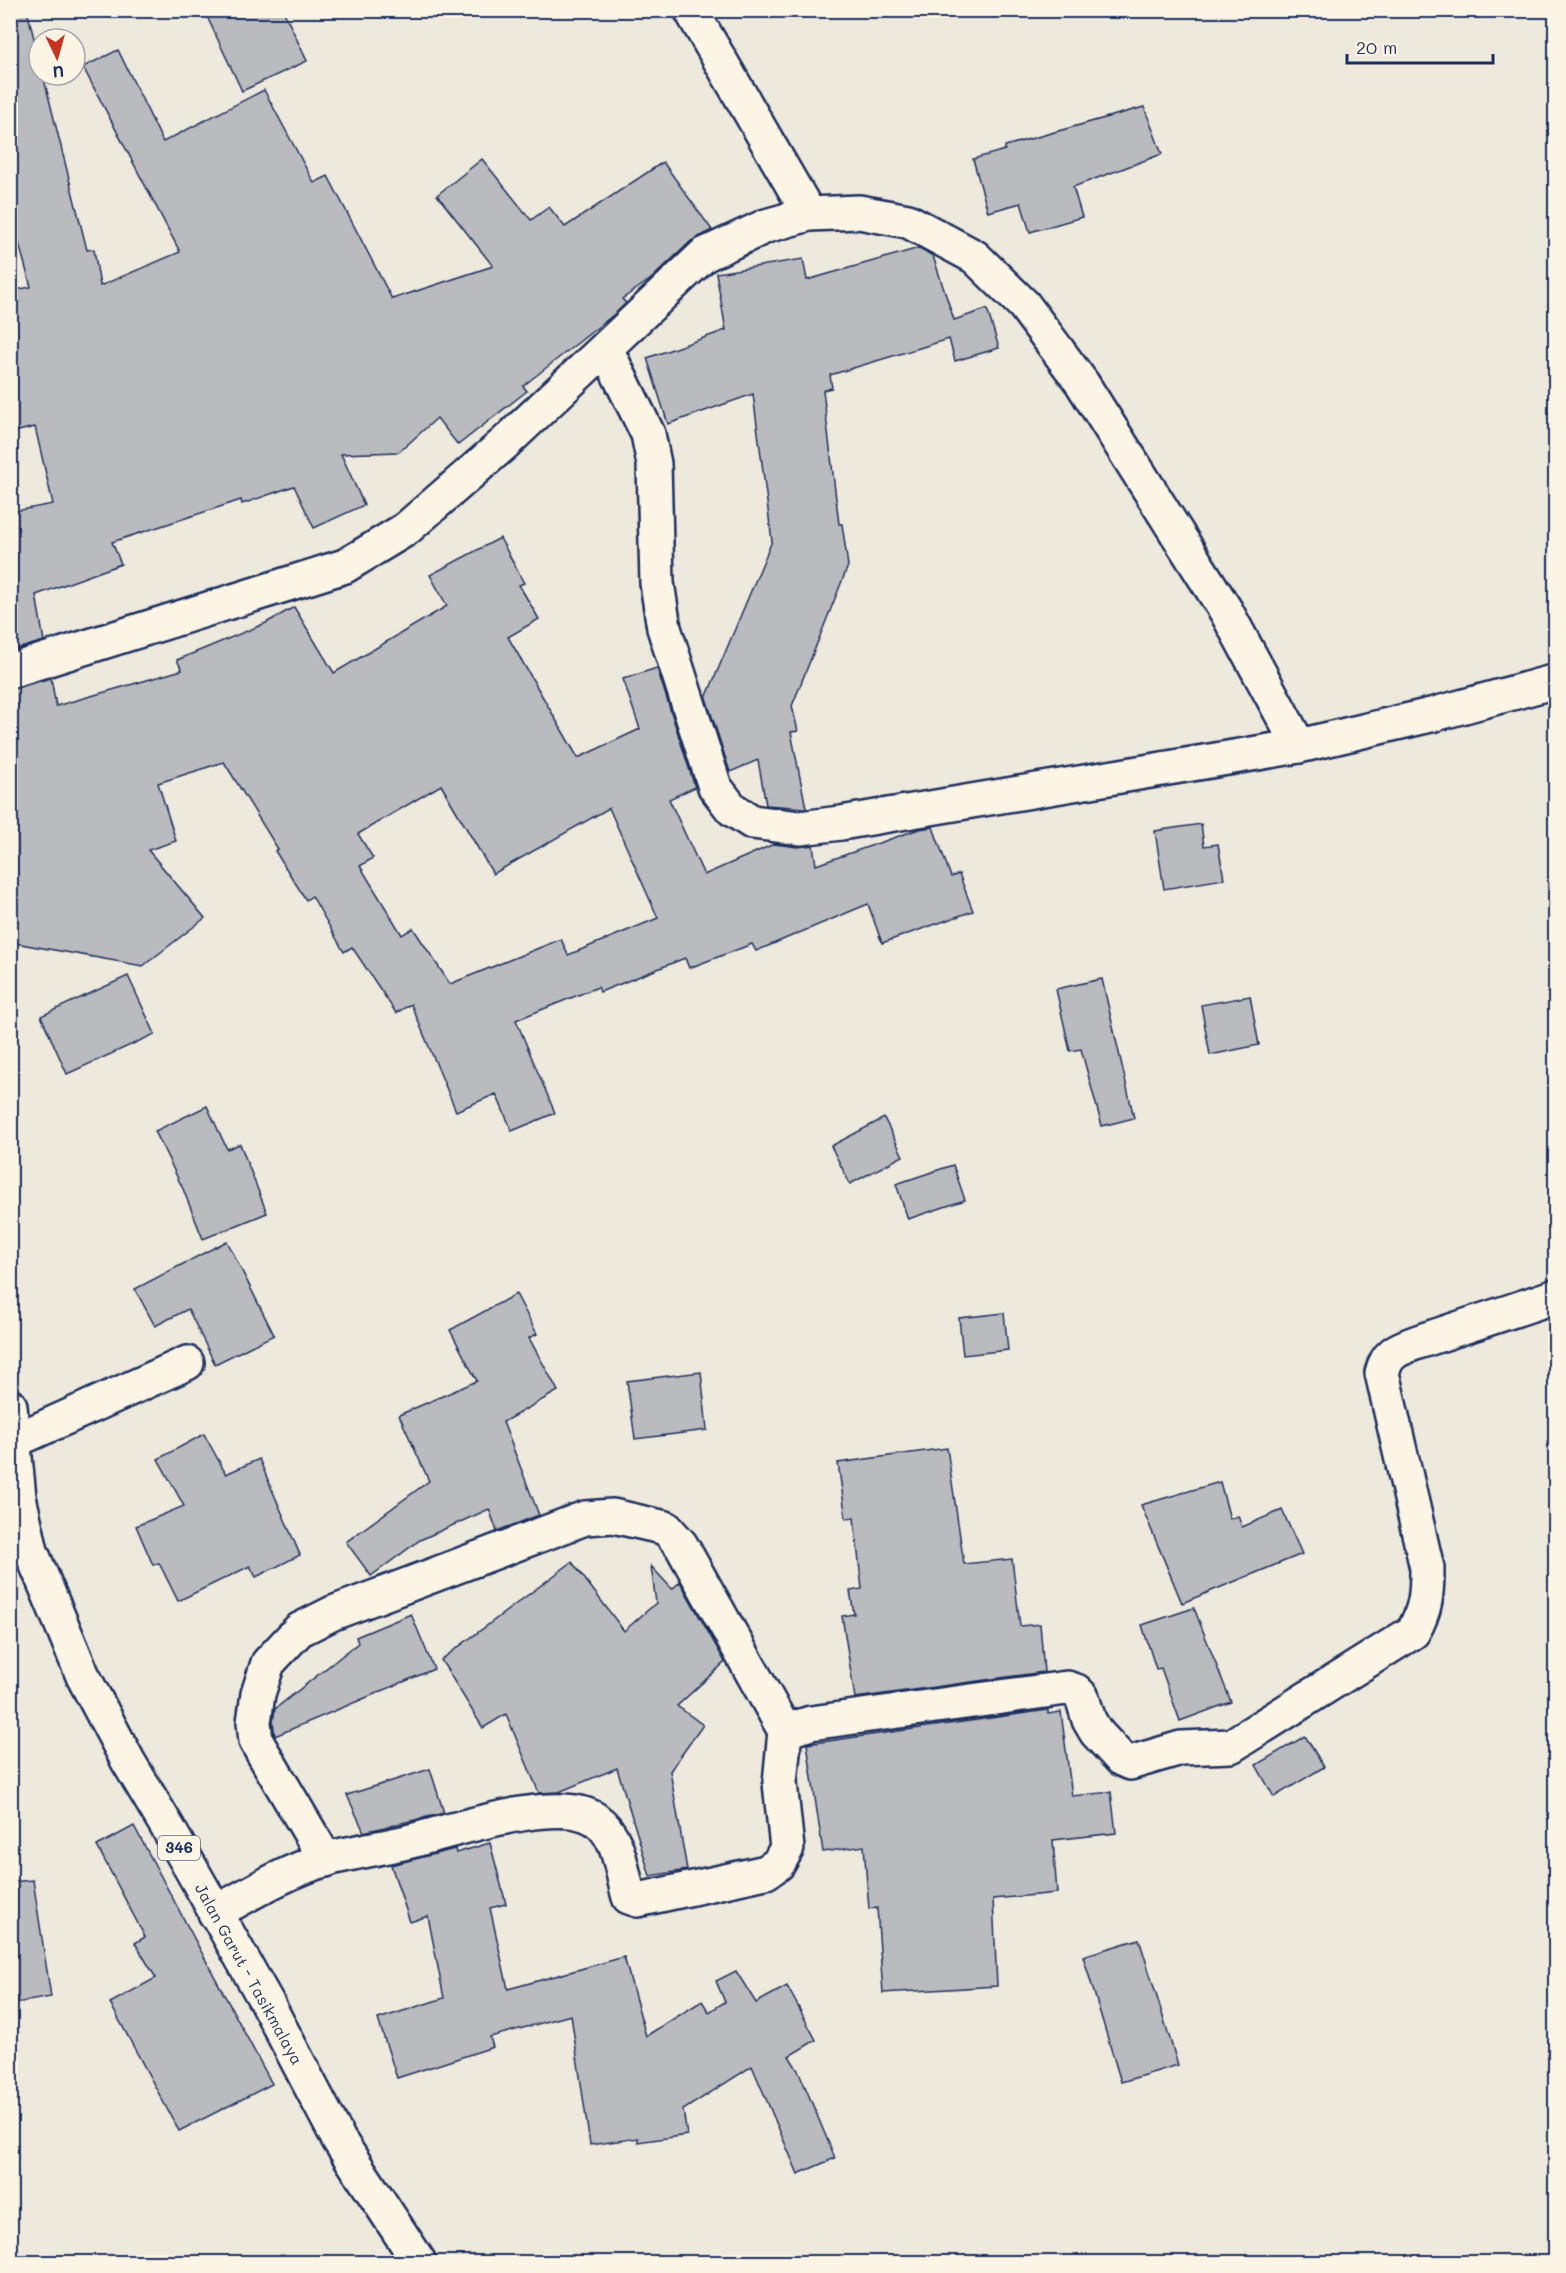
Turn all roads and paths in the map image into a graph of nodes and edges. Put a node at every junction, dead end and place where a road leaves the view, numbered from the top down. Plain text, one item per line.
1 (691, 10) edge
2 (809, 214) junction
3 (606, 349) junction
4 (10, 671) edge
5 (1556, 681) edge
6 (1299, 746) junction
7 (1556, 1296) edge
8 (187, 1363) dead end
9 (10, 1406) edge
10 (14, 1440) junction
11 (785, 1731) junction
12 (326, 1860) junction
13 (215, 1913) junction
14 (419, 2262) edge

1 - 2 street
2 - 3 street
2 - 6 street
3 - 4 street
3 - 6 street
5 - 6 street
7 - 11 street
8 - 10 street
9 - 10 street, Jalan Garut - Tasikmalaya / 346
10 - 13 street, Jalan Garut - Tasikmalaya / 346
11 - 12 street
11 - 12 street
12 - 13 street
13 - 14 street, Jalan Garut - Tasikmalaya / 346

